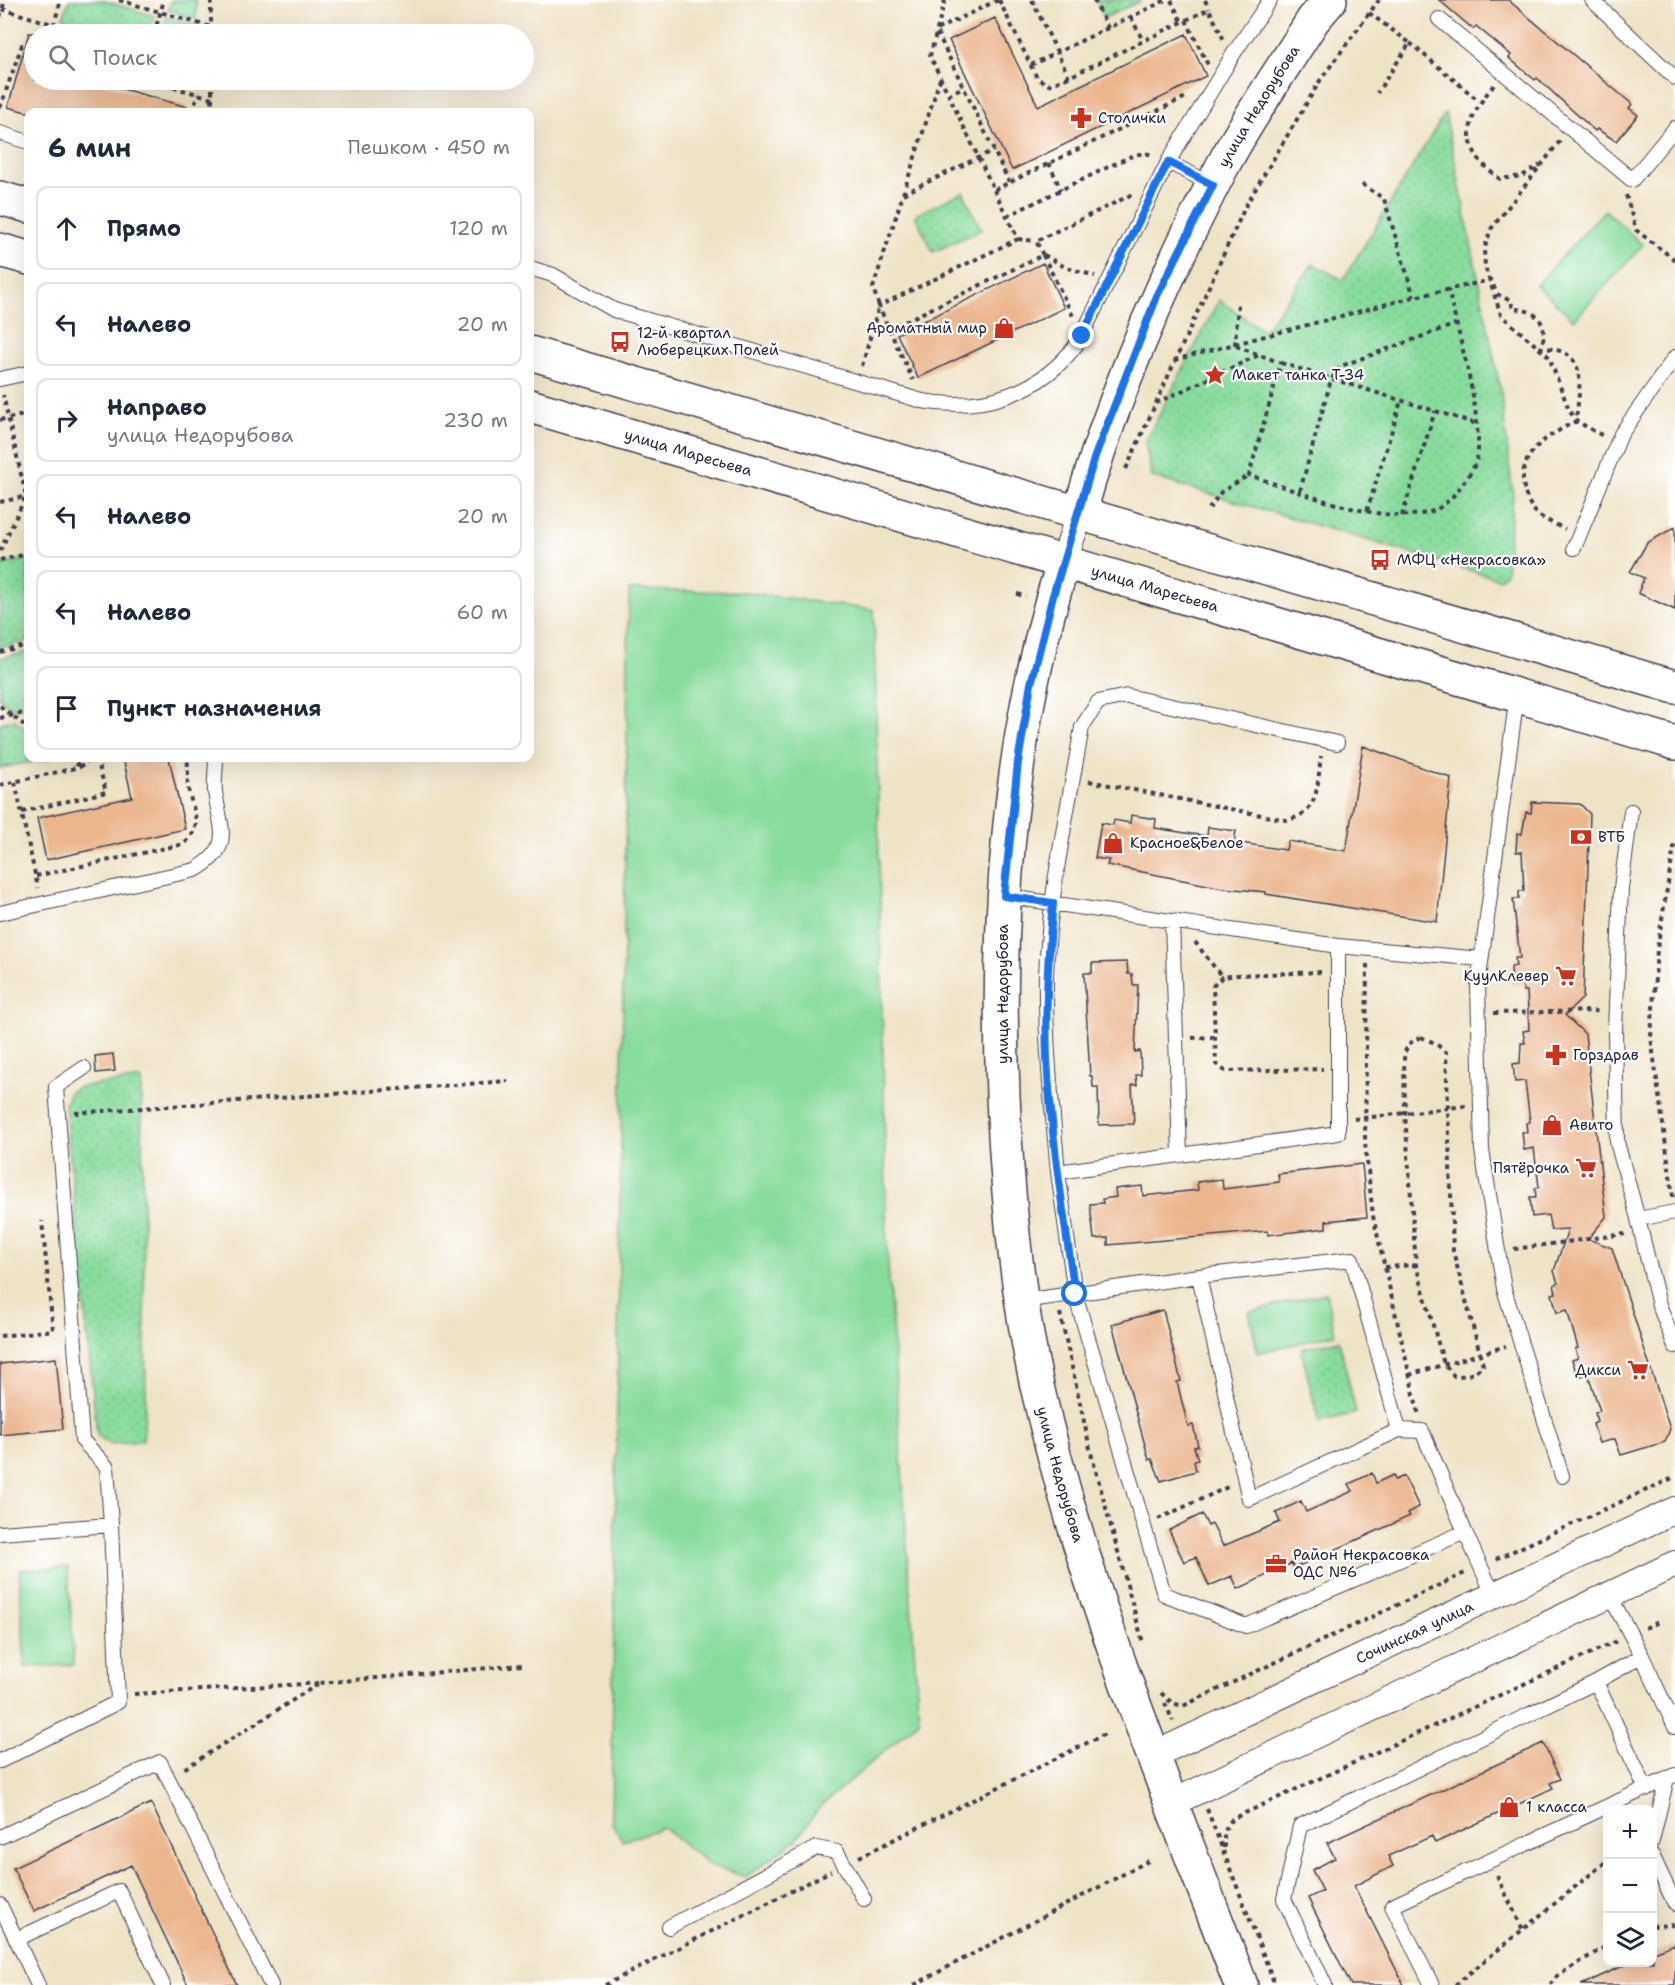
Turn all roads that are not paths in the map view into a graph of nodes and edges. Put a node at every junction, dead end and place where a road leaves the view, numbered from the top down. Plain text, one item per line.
1 (1270, 0) edge
2 (1330, 0) edge
3 (1592, 0) edge
4 (1439, 19) dead end
5 (1675, 78) edge
6 (1675, 128) edge
7 (0, 134) edge
8 (24, 141) edge
9 (1168, 162) junction
10 (1213, 185) junction
11 (0, 198) edge
12 (24, 205) edge
13 (0, 250) edge
14 (24, 257) edge
15 (534, 269) edge
16 (534, 354) edge
17 (1675, 357) edge
18 (24, 375) edge
19 (1, 384) edge
20 (534, 407) edge
21 (1079, 515) junction
22 (1576, 542) road end
23 (1064, 564) junction
24 (1675, 687) edge
25 (1517, 695) junction
26 (1330, 742) road end
27 (1675, 743) edge
28 (216, 762) edge
29 (1631, 811) dead end
30 (1004, 896) junction
31 (1053, 903) junction
32 (0, 913) edge
33 (1176, 922) junction
34 (1338, 946) junction
35 (1481, 959) junction
36 (84, 1068) dead end
37 (1180, 1155) junction
38 (1058, 1172) junction
39 (1675, 1212) edge
40 (1639, 1226) junction
41 (1199, 1276) junction
42 (1075, 1294) junction
43 (1022, 1301) junction
44 (1675, 1346) edge
45 (1399, 1430) junction
46 (1562, 1476) dead end
47 (1675, 1510) edge
48 (111, 1525) junction
49 (1465, 1532) junction
50 (0, 1533) edge
51 (1675, 1564) edge
52 (1494, 1596) junction
53 (1610, 1596) junction
54 (1642, 1656) junction
55 (1596, 1682) junction
56 (1675, 1727) edge
57 (1168, 1749) junction
58 (0, 1761) edge
59 (1671, 1777) edge
60 (1646, 1789) junction
61 (1186, 1797) junction
62 (1657, 1826) edge
63 (0, 1837) edge
64 (1655, 1859) edge
65 (864, 1899) dead end
66 (1675, 1904) edge
67 (0, 1905) edge
68 (669, 1927) dead end
69 (17, 1939) junction
70 (39, 1985) edge
71 (163, 1985) edge
72 (272, 1985) edge
73 (1241, 1985) edge
74 (1325, 1985) edge
75 (1432, 1985) edge

1 - 9 lane
2 - 10 street, улица Недорубова
3 - 5 lane
4 - 6 lane
7 - 8 lane
9 - 10 lane
9 - 15 lane
10 - 21 street, улица Недорубова
11 - 12 street
13 - 14 street
16 - 21 street
17 - 22 lane
18 - 19 lane
20 - 23 street, улица Маресьева
21 - 23 street, улица Недорубова
21 - 24 street
23 - 25 street, улица Маресьева
23 - 30 street, улица Недорубова
25 - 27 street, улица Маресьева
25 - 35 lane
26 - 31 lane
28 - 32 lane
29 - 40 lane
30 - 31 lane
30 - 43 street, улица Недорубова
31 - 33 lane
31 - 38 lane
33 - 34 lane
33 - 37 lane
34 - 35 lane
34 - 37 lane
35 - 46 lane
36 - 48 lane
37 - 38 lane
38 - 42 lane
39 - 40 lane
40 - 44 lane
41 - 42 lane
41 - 45 lane
41 - 45 lane
42 - 43 lane
42 - 49 lane
43 - 57 street, улица Недорубова
45 - 49 lane
47 - 52 street, Сочинская улица
48 - 50 lane
48 - 58 lane
49 - 52 lane
51 - 53 street
52 - 57 street, Сочинская улица
53 - 54 lane
53 - 61 street
54 - 55 lane
54 - 56 lane
55 - 60 lane
55 - 74 lane
57 - 61 street, улица Недорубова
59 - 60 lane
59 - 62 lane
60 - 75 lane
61 - 73 street, улица Недорубова
63 - 72 lane
64 - 66 lane
65 - 68 lane
67 - 69 lane
69 - 70 lane
69 - 71 lane

